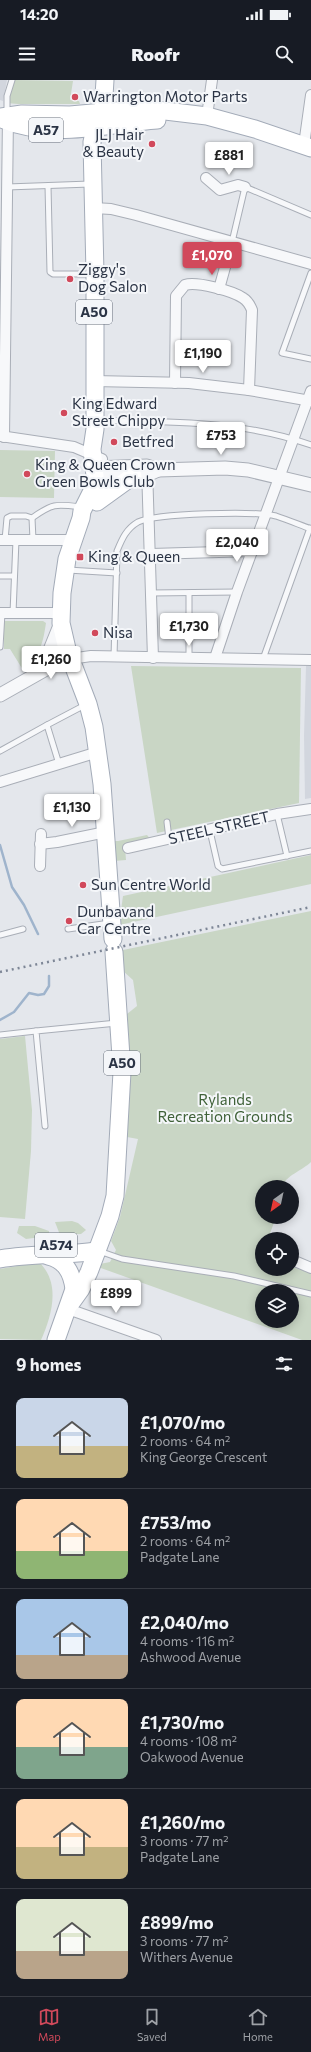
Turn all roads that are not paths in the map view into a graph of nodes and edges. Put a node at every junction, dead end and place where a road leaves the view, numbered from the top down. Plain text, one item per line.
1 (12, 80) edge
2 (94, 80) edge
3 (106, 80) edge
4 (212, 80) edge
5 (311, 95) edge
6 (207, 116) junction
7 (4, 118) edge
8 (96, 118) junction
9 (307, 146) edge
10 (206, 178) dead end
11 (93, 184) junction
12 (48, 186) junction
13 (7, 187) junction
14 (245, 187) junction
15 (94, 208) junction
16 (311, 215) edge
17 (3, 223) edge
18 (232, 242) junction
19 (311, 264) edge
20 (311, 273) edge
21 (95, 274) junction
22 (219, 290) junction
23 (311, 359) edge
24 (94, 381) junction
25 (175, 383) junction
26 (249, 390) junction
27 (310, 398) edge
28 (94, 420) junction
29 (2, 437) edge
30 (295, 439) junction
31 (311, 445) edge
32 (98, 464) junction
33 (146, 472) junction
34 (281, 476) junction
35 (311, 485) edge
36 (88, 510) junction
37 (266, 515) junction
38 (32, 518) junction
39 (149, 519) junction
40 (310, 529) edge
41 (2, 540) edge
42 (16, 540) junction
43 (33, 540) junction
44 (72, 540) junction
45 (253, 551) junction
46 (151, 554) junction
47 (65, 570) junction
48 (117, 574) junction
49 (0, 576) edge
50 (14, 576) junction
51 (237, 592) junction
52 (151, 593) junction
53 (189, 593) junction
54 (1, 613) edge
55 (13, 613) junction
56 (60, 618) junction
57 (0, 647) edge
58 (114, 658) junction
59 (153, 658) junction
60 (189, 658) junction
61 (215, 658) junction
62 (70, 659) junction
63 (263, 659) junction
64 (311, 659) edge
65 (24, 681) junction
66 (0, 696) edge
67 (88, 704) junction
68 (47, 725) junction
69 (0, 751) edge
70 (98, 752) junction
71 (59, 764) junction
72 (0, 782) edge
73 (311, 809) edge
74 (277, 814) junction
75 (167, 822) dead end
76 (210, 831) junction
77 (106, 832) junction
78 (170, 839) junction
79 (128, 848) dead end
80 (311, 851) edge
81 (287, 856) junction
82 (40, 866) dead end
83 (23, 929) dead end
84 (68, 930) dead end
85 (0, 935) edge
86 (113, 938) junction
87 (120, 1023) junction
88 (36, 1031) junction
89 (0, 1035) edge
90 (45, 1126) dead end
91 (91, 1250) junction
92 (24, 1254) junction
93 (48, 1256) junction
94 (0, 1259) edge
95 (299, 1263) edge
96 (311, 1268) edge
97 (311, 1294) edge
98 (71, 1301) junction
99 (56, 1340) edge
100 (156, 1340) edge

1 - 7 lane
2 - 8 main road, A50
3 - 8 main road, A50
4 - 6 street
5 - 9 street
6 - 8 main road, A57
6 - 9 main road, A57
7 - 8 main road, A57
7 - 13 street
8 - 11 main road, A50
10 - 14 street
11 - 12 lane
11 - 15 main road, A50
12 - 13 lane
12 - 21 lane
13 - 17 street
14 - 16 lane
14 - 18 lane
15 - 18 street
15 - 21 main road, A50
17 - 29 street
18 - 19 street
18 - 22 street
20 - 23 lane
21 - 24 main road, A50
22 - 25 street
22 - 26 street
24 - 25 street
24 - 28 main road, A50
25 - 26 street
26 - 27 street
27 - 30 street
28 - 30 lane
28 - 32 main road, A50
29 - 32 street
30 - 31 lane
30 - 34 street
32 - 33 street
32 - 36 main road, A50
33 - 34 street
33 - 36 main road
33 - 39 street
34 - 35 street
34 - 37 street
36 - 38 lane
36 - 44 main road, A50
37 - 39 lane
37 - 40 lane
37 - 45 street
38 - 41 lane
38 - 43 lane
39 - 46 street
39 - 48 lane
40 - 63 lane
41 - 42 street
42 - 43 street
42 - 50 lane
43 - 44 street
44 - 47 main road, A50
45 - 46 street
45 - 51 street
46 - 52 street
47 - 48 lane
47 - 56 main road, A50
48 - 58 lane
49 - 50 lane
50 - 55 lane
51 - 53 lane
51 - 61 street
52 - 53 lane
52 - 59 street
53 - 60 lane
54 - 55 street
54 - 57 lane
55 - 56 street
56 - 62 main road, A50
56 - 65 street
58 - 59 street
58 - 62 street
59 - 60 street
60 - 61 street
61 - 63 street
62 - 65 street
62 - 67 main road, A50
63 - 64 street
65 - 66 street
67 - 68 lane
67 - 70 main road, A50
68 - 69 lane
68 - 71 lane
70 - 71 street
70 - 77 main road, A50
71 - 72 street
73 - 74 street, STEEL STREET
74 - 76 street, STEEL STREET
74 - 81 lane
75 - 78 lane
76 - 78 street, STEEL STREET
76 - 81 lane
77 - 82 street
77 - 86 main road, A50
78 - 79 street, STEEL STREET
80 - 81 lane
83 - 85 lane
84 - 86 lane
86 - 87 main road, A50
87 - 88 lane
87 - 91 main road, A50
88 - 89 lane
88 - 90 lane
91 - 92 main road, A574
91 - 93 main road, A574
91 - 97 lane
91 - 98 main road, A50
92 - 93 main road, A574
92 - 94 main road, A574
93 - 98 main road, A574
95 - 96 street
98 - 99 main road, A50
98 - 100 street

